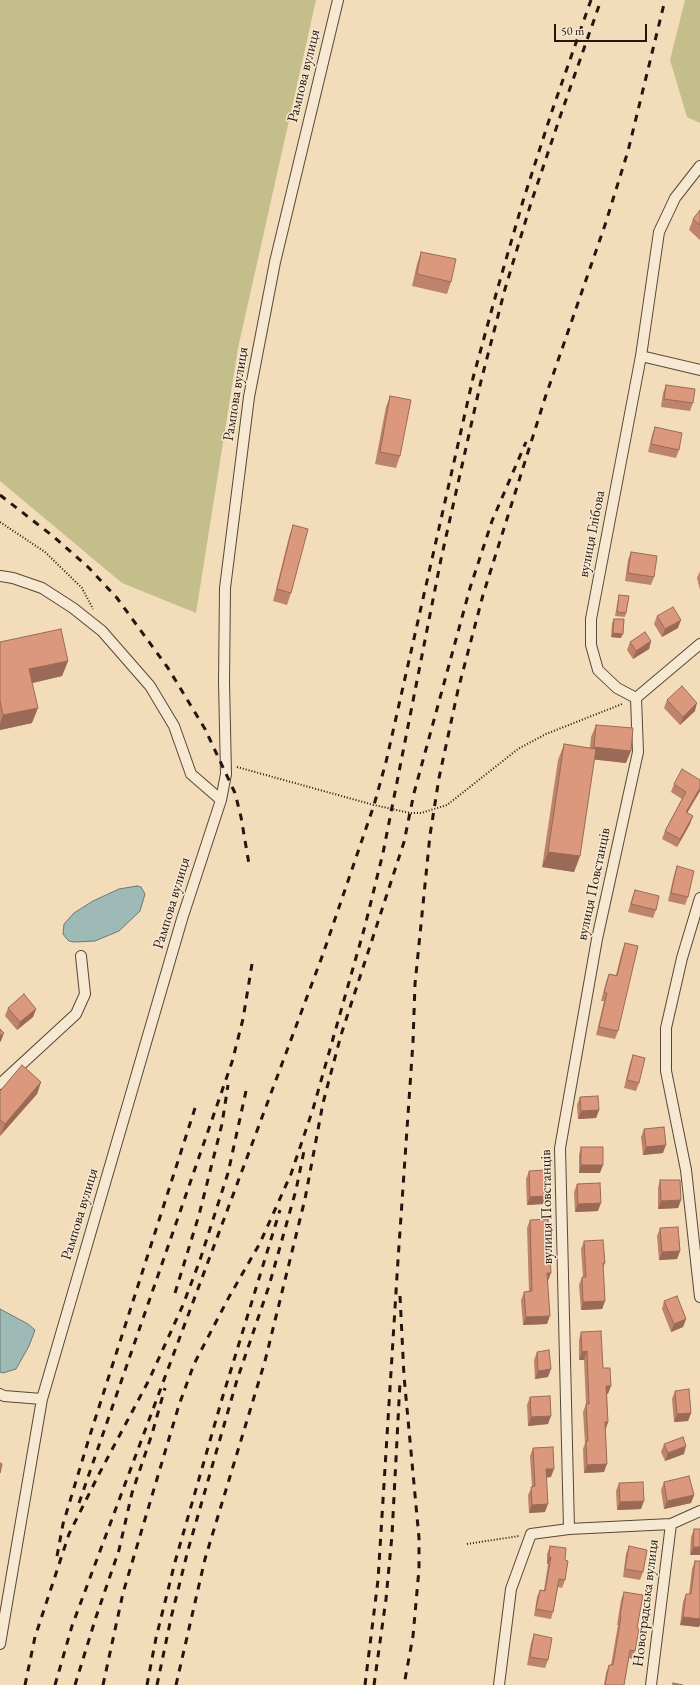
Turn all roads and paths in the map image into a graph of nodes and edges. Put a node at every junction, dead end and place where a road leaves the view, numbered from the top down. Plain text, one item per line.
1 (338, 0) edge
2 (700, 166) edge
3 (641, 356) junction
4 (700, 370) edge
5 (0, 522) edge
6 (0, 576) edge
7 (93, 611) dead end
8 (700, 644) edge
9 (636, 698) junction
10 (226, 774) junction
11 (222, 800) junction
12 (700, 898) edge
13 (81, 956) dead end
14 (0, 1084) edge
15 (700, 1297) edge
16 (0, 1394) edge
17 (42, 1399) junction
18 (700, 1510) edge
19 (671, 1524) junction
20 (569, 1529) junction
21 (531, 1534) junction
22 (467, 1544) dead end
23 (0, 1644) edge
24 (499, 1685) edge
25 (651, 1685) edge

1 - 10 street, Рампова вулиця
2 - 3 street, вулиця Глібова
3 - 4 street
3 - 9 street, вулиця Глібова
5 - 7 path
6 - 11 street
8 - 9 street
9 - 10 path
9 - 20 street, вулиця Повстанців
10 - 11 street, Рампова вулиця
11 - 17 street, Рампова вулиця
12 - 15 street
13 - 14 street
16 - 17 street
17 - 23 street, Рампова вулиця
18 - 19 street
19 - 20 street
19 - 25 street, Новоградська вулиця
20 - 21 street
21 - 22 path
21 - 24 street

